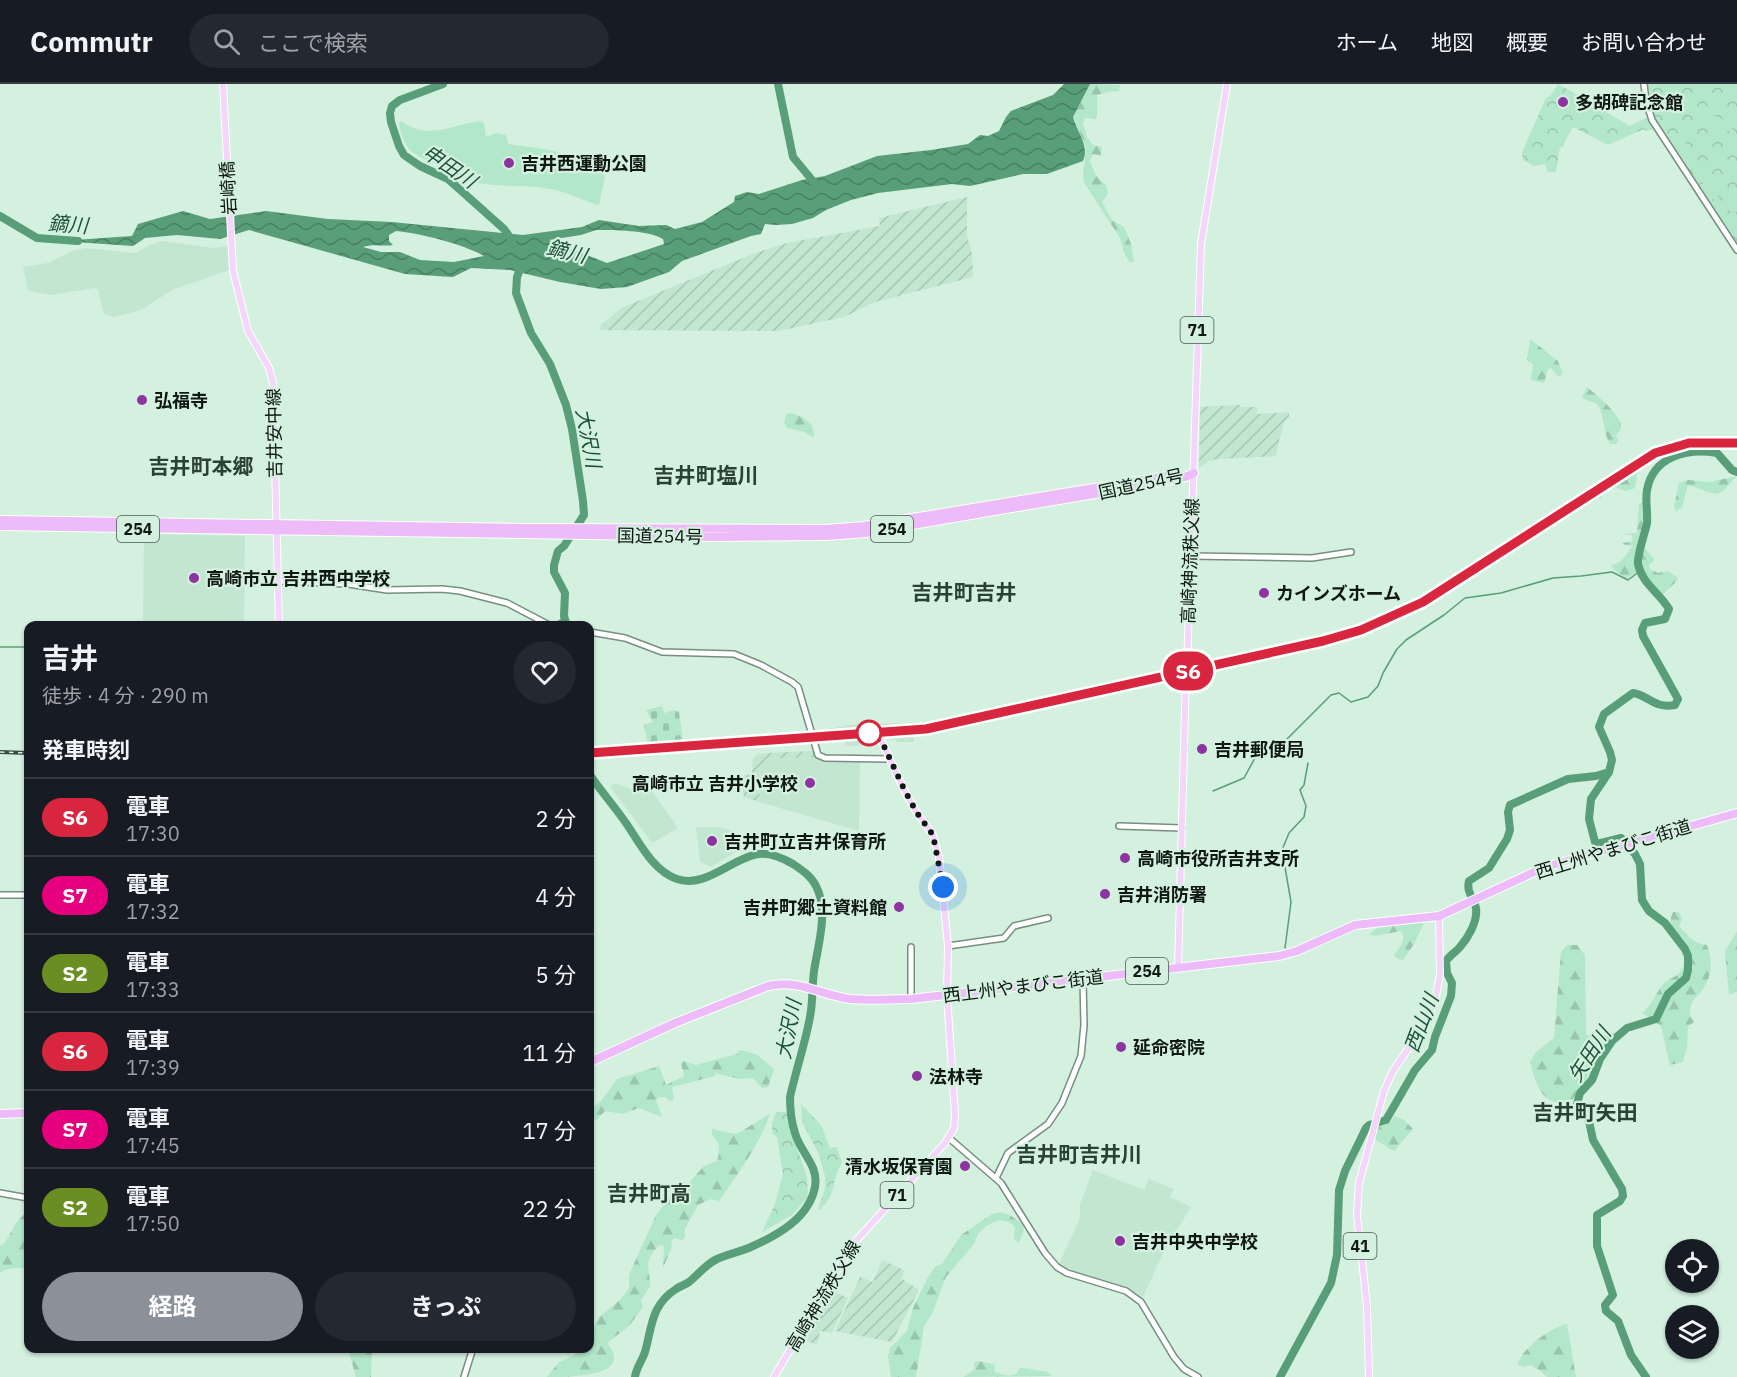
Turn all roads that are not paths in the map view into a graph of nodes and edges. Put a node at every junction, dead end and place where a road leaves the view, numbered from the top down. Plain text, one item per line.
1 (223, 84) edge
2 (1227, 84) edge
3 (1644, 84) edge
4 (231, 248) joint
5 (1737, 250) edge
6 (1194, 473) junction
7 (980, 514) junction
8 (0, 520) edge
9 (973, 521) dead end
10 (0, 526) edge
11 (276, 528) junction
12 (588, 531) junction
13 (1351, 552) dead end
14 (1190, 556) junction
15 (278, 581) junction
16 (279, 621) edge
17 (541, 621) edge
18 (594, 633) edge
19 (882, 742) dead end
20 (889, 759) junction
21 (1737, 813) edge
22 (1119, 826) dead end
23 (1182, 828) junction
24 (0, 895) edge
25 (24, 895) edge
26 (1439, 916) junction
27 (1048, 918) dead end
28 (948, 946) junction
29 (911, 947) dead end
30 (1178, 968) junction
31 (1083, 980) junction
32 (947, 995) junction
33 (911, 999) junction
34 (594, 1060) edge
35 (24, 1113) edge
36 (0, 1114) edge
37 (949, 1138) junction
38 (996, 1178) junction
39 (0, 1193) edge
40 (24, 1197) edge
41 (471, 1353) edge
42 (464, 1377) edge
43 (774, 1377) edge
44 (1198, 1377) edge
45 (1368, 1377) edge

1 - 4 main road, 岩崎橋
2 - 6 main road, 高崎神流秩父線 / 71
3 - 5 street
4 - 11 main road, 吉井安中線
6 - 7 highway, 国道254号 / 254
6 - 12 highway, 国道254号 / 254
6 - 14 main road, 高崎神流秩父線 / 71
7 - 9 highway
7 - 12 highway, 国道254号 / 254
8 - 11 highway, 254
10 - 11 highway, 254
11 - 12 highway, 国道254号 / 254
11 - 15 main road, 吉井安中線
13 - 14 street
14 - 23 main road, 高崎神流秩父線 / 71
15 - 16 main road, 吉井安中線
15 - 17 street
18 - 20 street
19 - 20 main road
20 - 28 main road
21 - 26 highway, 西上州やまびこ街道 / 254
22 - 23 street
23 - 30 main road, 高崎神流秩父線 / 71
24 - 25 street
26 - 30 highway, 西上州やまびこ街道 / 254
26 - 45 main road, 41
27 - 28 street
28 - 32 main road
29 - 33 street
30 - 31 highway, 西上州やまびこ街道 / 254
31 - 32 highway, 西上州やまびこ街道 / 254
31 - 38 street
32 - 33 highway, 西上州やまびこ街道 / 254
32 - 37 main road
33 - 34 highway, 西上州やまびこ街道 / 254
35 - 36 highway
37 - 38 street
37 - 43 main road, 高崎神流秩父線 / 71
38 - 44 street
39 - 40 street
41 - 42 street

